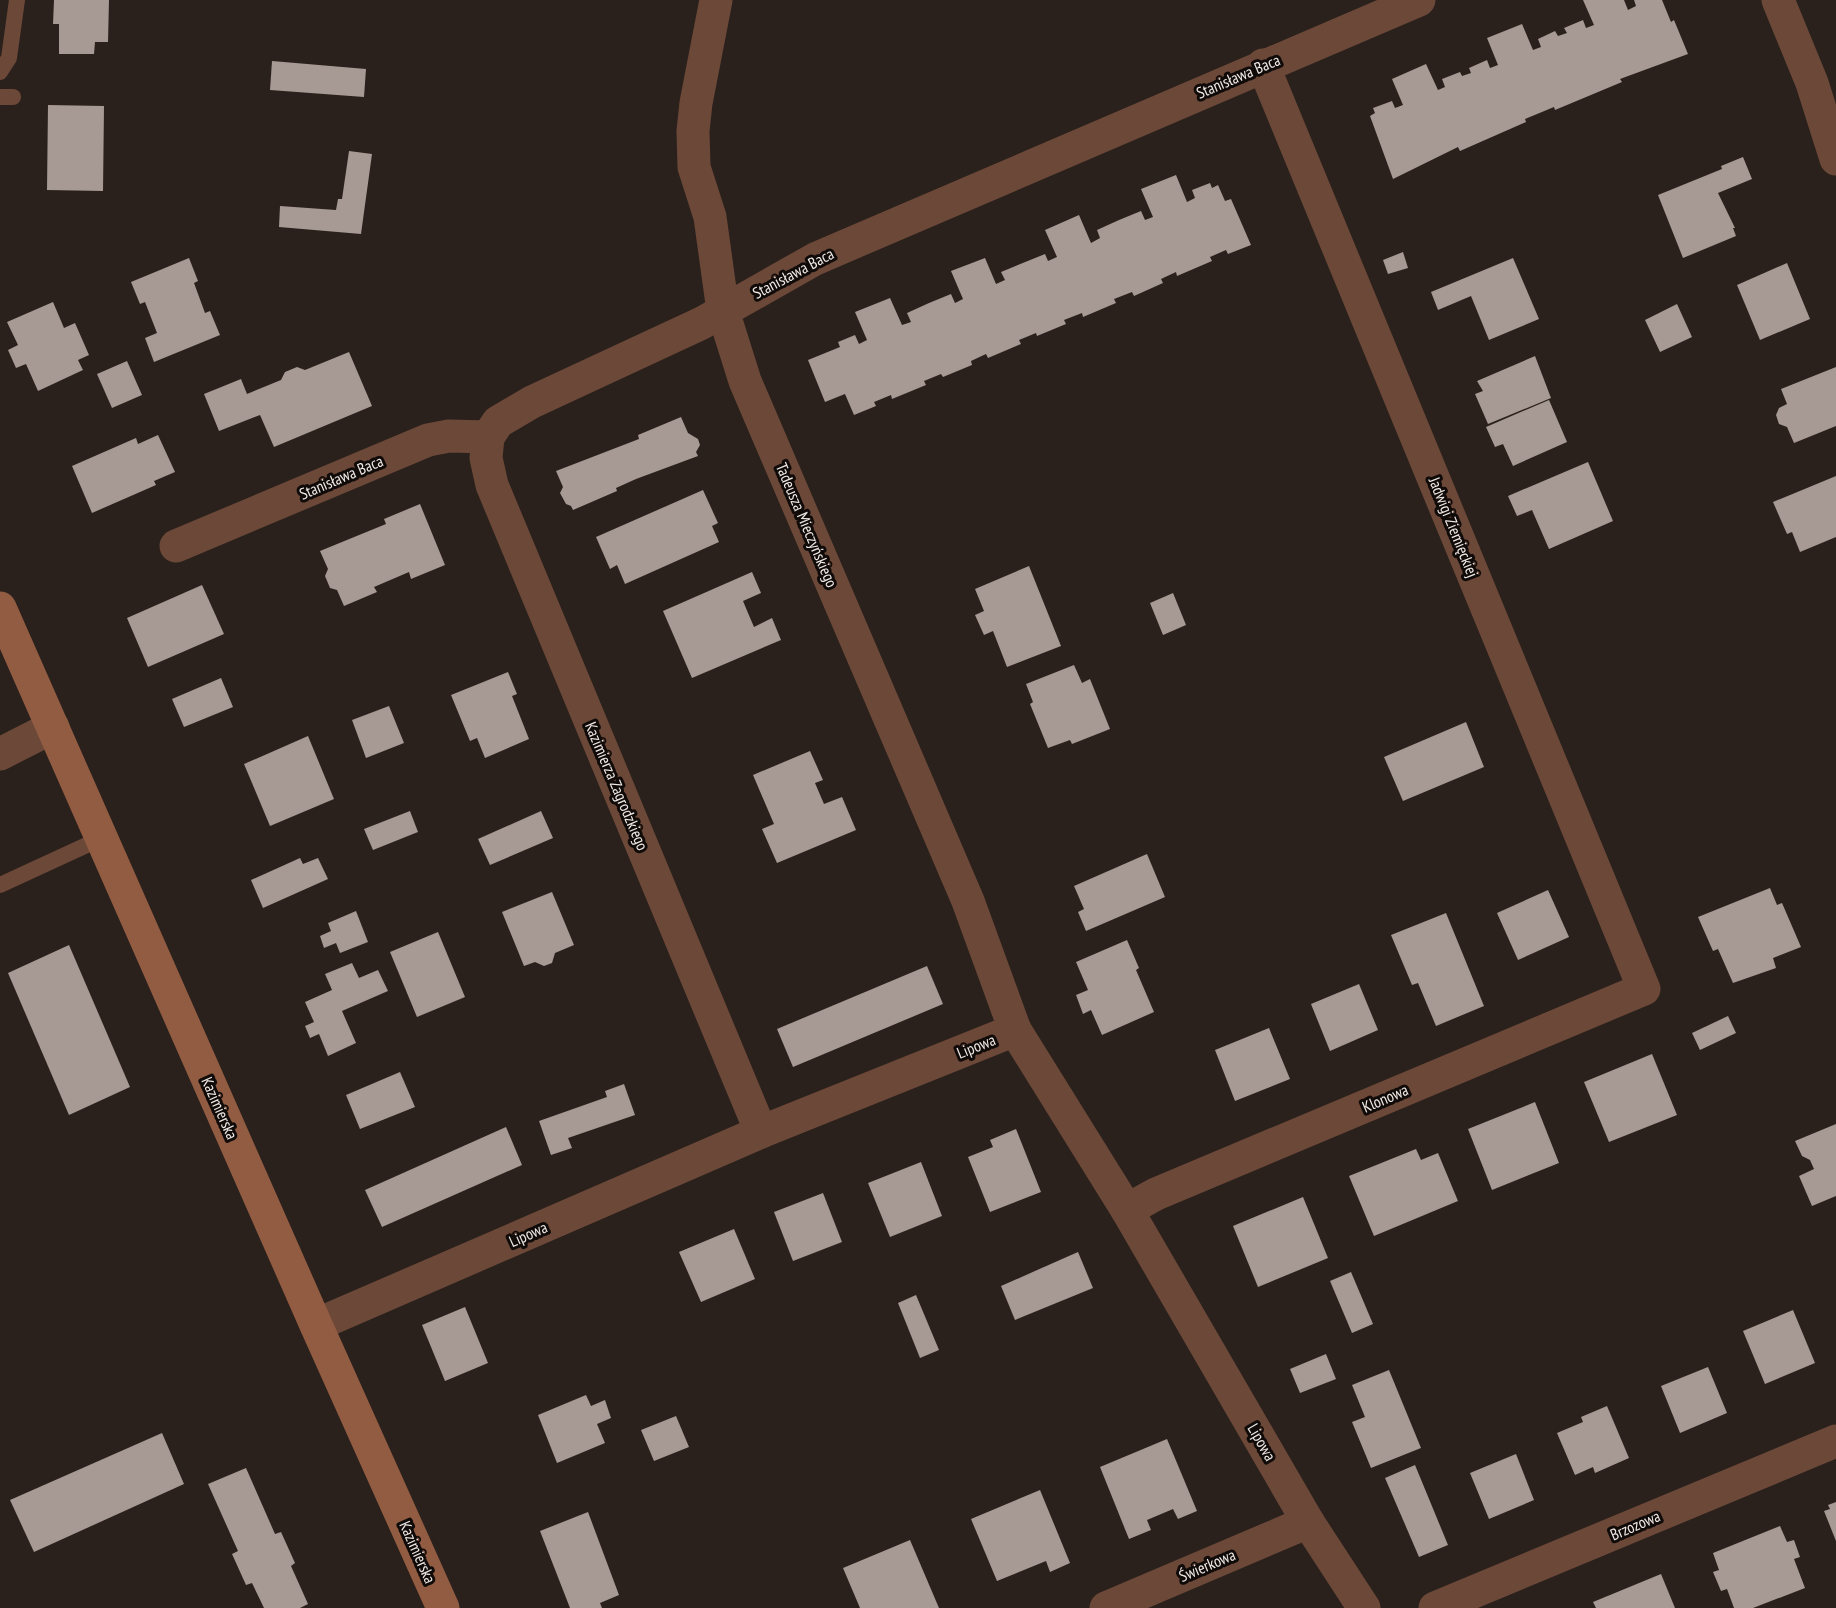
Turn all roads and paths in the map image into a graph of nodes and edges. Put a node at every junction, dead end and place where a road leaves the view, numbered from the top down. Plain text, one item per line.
1 (17, 0) edge
2 (716, 0) edge
3 (1419, 0) edge
4 (1778, 0) edge
5 (1263, 65) junction
6 (0, 72) edge
7 (1836, 159) edge
8 (723, 311) junction
9 (488, 437) junction
10 (176, 546) dead end
11 (0, 608) edge
12 (53, 728) junction
13 (0, 754) edge
14 (102, 838) junction
15 (0, 885) edge
16 (1644, 989) joint
17 (1015, 1030) junction
18 (761, 1132) junction
19 (1127, 1210) junction
20 (315, 1326) junction
21 (1836, 1441) edge
22 (1308, 1522) junction
23 (443, 1608) edge
24 (1106, 1608) edge
25 (1364, 1608) edge
26 (1435, 1608) edge

1 - 6 lane
2 - 8 street, Tadeusza Mieczyńskiego
3 - 5 street, Stanisława Baca
4 - 7 street
5 - 8 street, Stanisława Baca
5 - 16 street, Jadwigi Ziemięckiej
8 - 9 street, Stanisława Baca
8 - 17 street, Tadeusza Mieczyńskiego
9 - 10 street, Stanisława Baca
9 - 18 street, Kazimierza Zagrodzkiego
11 - 12 main road, Kazimierska
12 - 13 street
12 - 14 main road, Kazimierska
14 - 15 lane
14 - 20 main road, Kazimierska
16 - 19 street, Klonowa
17 - 18 street, Lipowa
17 - 19 street, Lipowa
18 - 20 street, Lipowa
19 - 22 street, Lipowa
20 - 23 main road, Kazimierska
21 - 26 street, Brzozowa
22 - 24 street, Świerkowa
22 - 25 street, Lipowa

